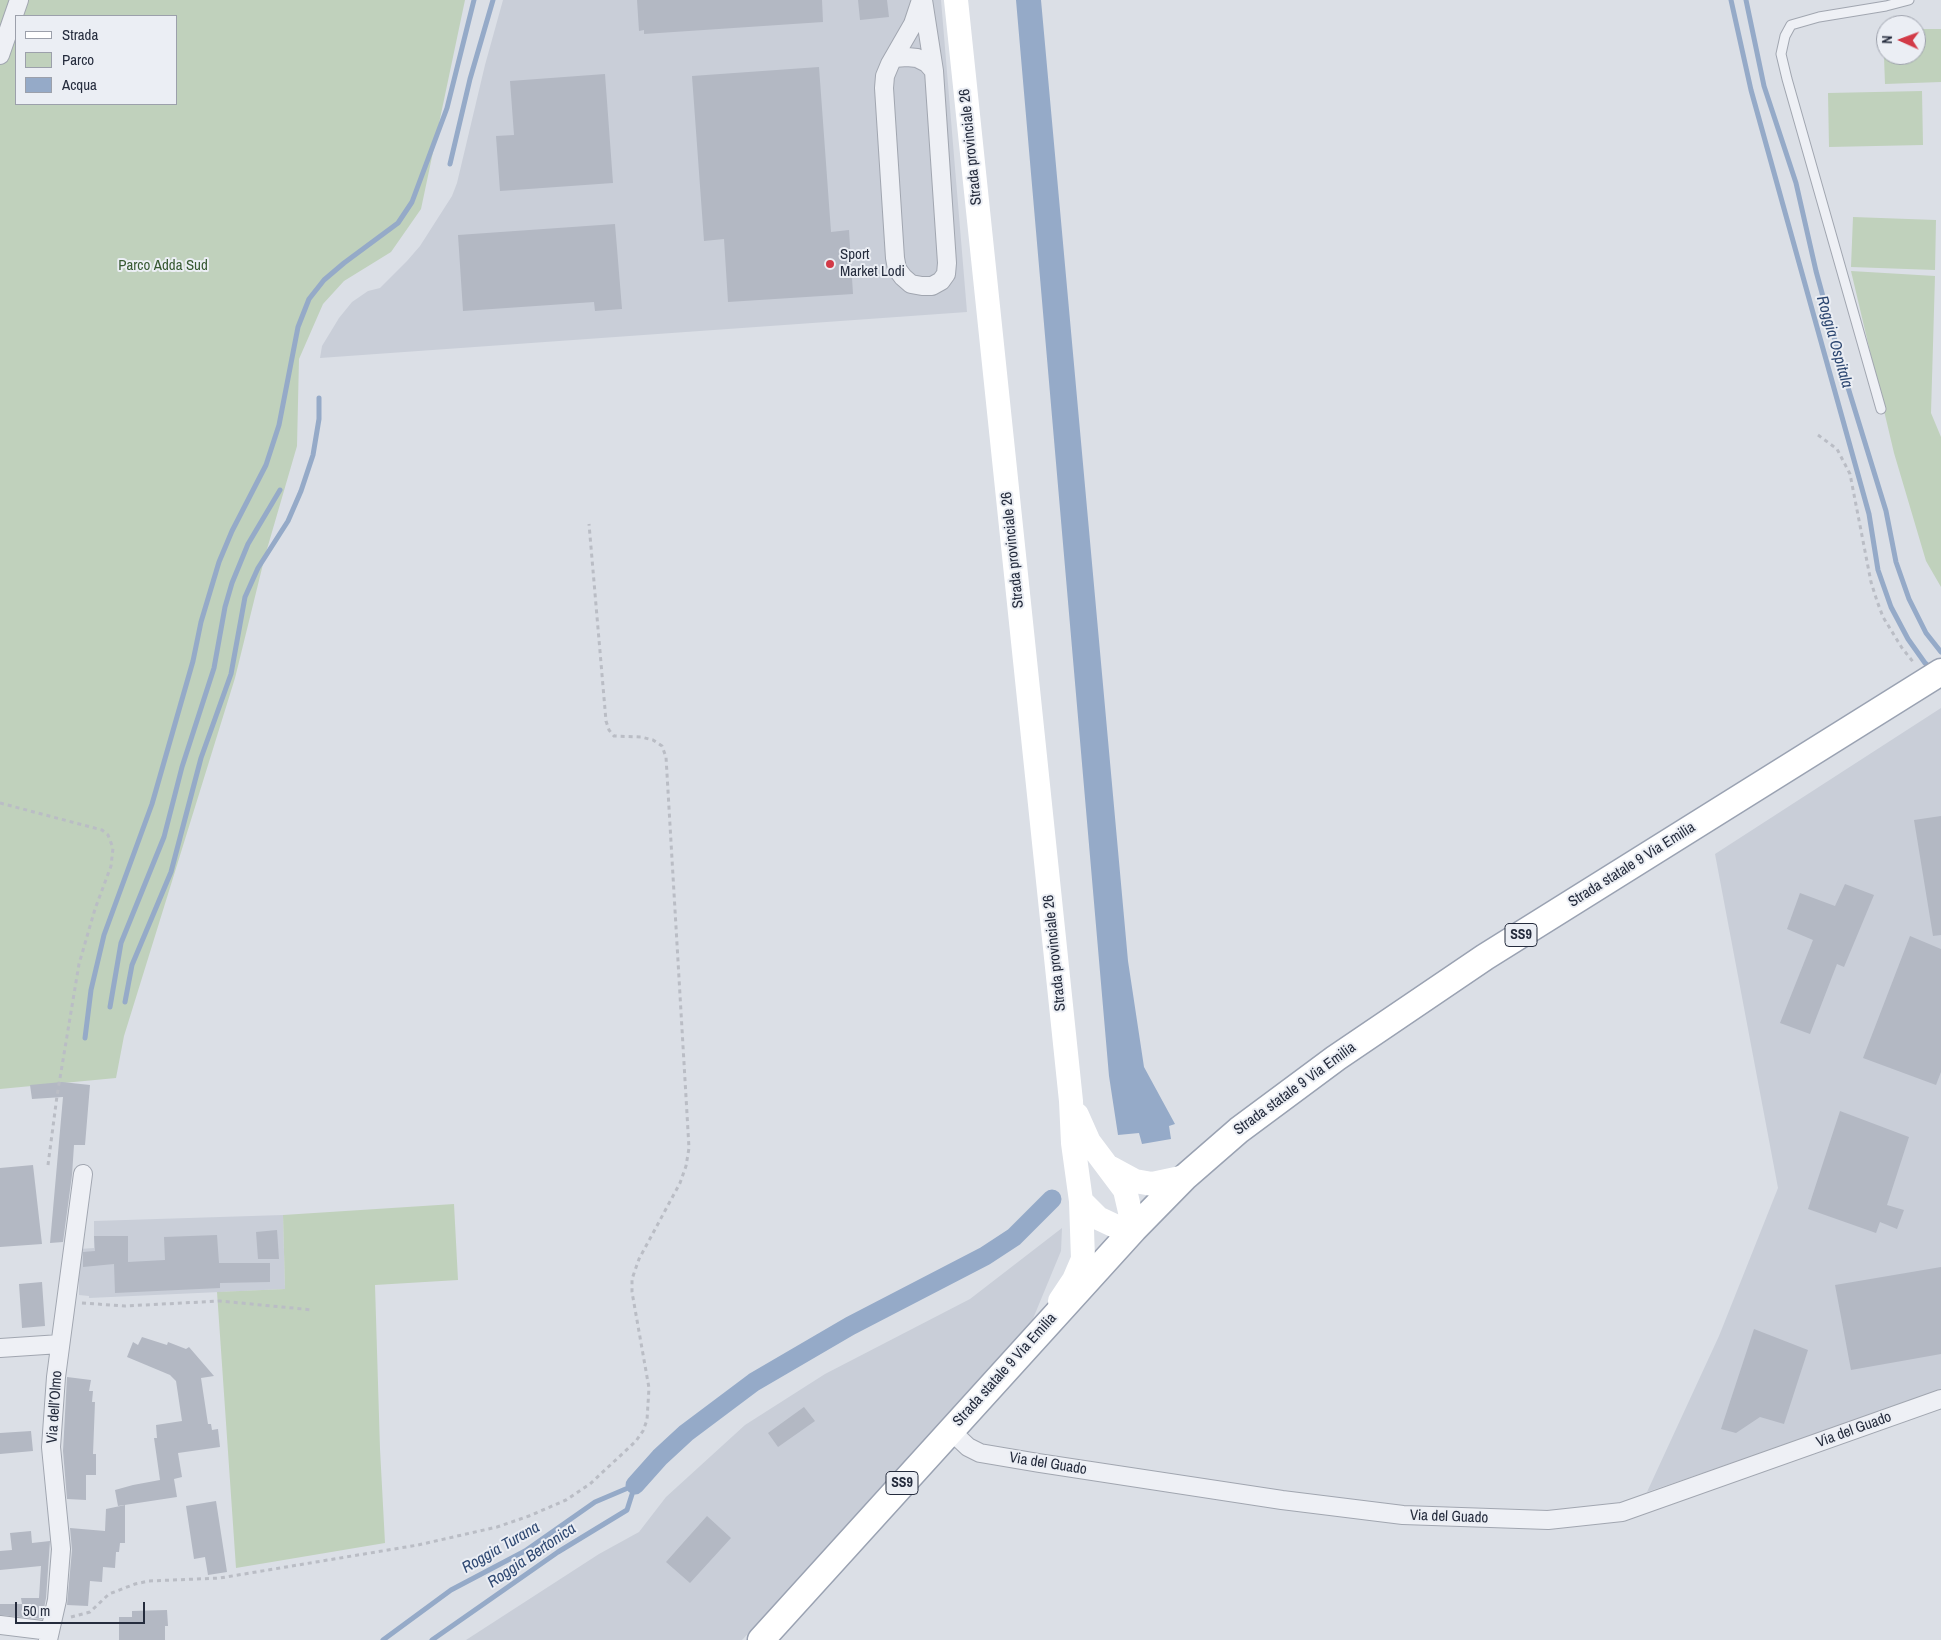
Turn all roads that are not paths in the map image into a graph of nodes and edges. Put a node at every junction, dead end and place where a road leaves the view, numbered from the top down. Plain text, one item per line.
1 (19, 0) edge
2 (922, 0) edge
3 (956, 0) edge
4 (1909, 0) edge
5 (0, 55) edge
6 (894, 58) junction
7 (934, 71) junction
8 (1881, 409) dead end
9 (1935, 676) edge
10 (1071, 1100) junction
11 (1105, 1165) junction
12 (83, 1174) dead end
13 (1185, 1177) junction
14 (1081, 1201) junction
15 (1134, 1229) junction
16 (1044, 1327) junction
17 (60, 1344) junction
18 (0, 1348) edge
19 (1941, 1399) edge
20 (950, 1430) junction
21 (0, 1625) edge
22 (50, 1630) edge
23 (761, 1640) edge

1 - 5 street
2 - 6 street
2 - 7 street
3 - 10 main road, Strada provinciale 26
4 - 8 lane
6 - 7 street
6 - 7 street
9 - 13 main road, Strada statale 9 Via Emilia / SS9
10 - 11 main road, Strada provinciale 26
10 - 14 main road, Strada provinciale 26
11 - 13 main road, Strada provinciale 26
11 - 15 main road, Strada provinciale 26
12 - 17 street, Via dell’Olmo
13 - 15 main road, Strada statale 9 Via Emilia / SS9
14 - 15 main road
14 - 16 main road, Strada provinciale 26
15 - 16 main road, Strada statale 9 Via Emilia / SS9
16 - 20 main road, Strada statale 9 Via Emilia / SS9
17 - 18 street
17 - 22 street, Via dell’Olmo
19 - 20 street, Via del Guado
20 - 23 main road, Strada statale 9 Via Emilia / SS9
21 - 22 street

